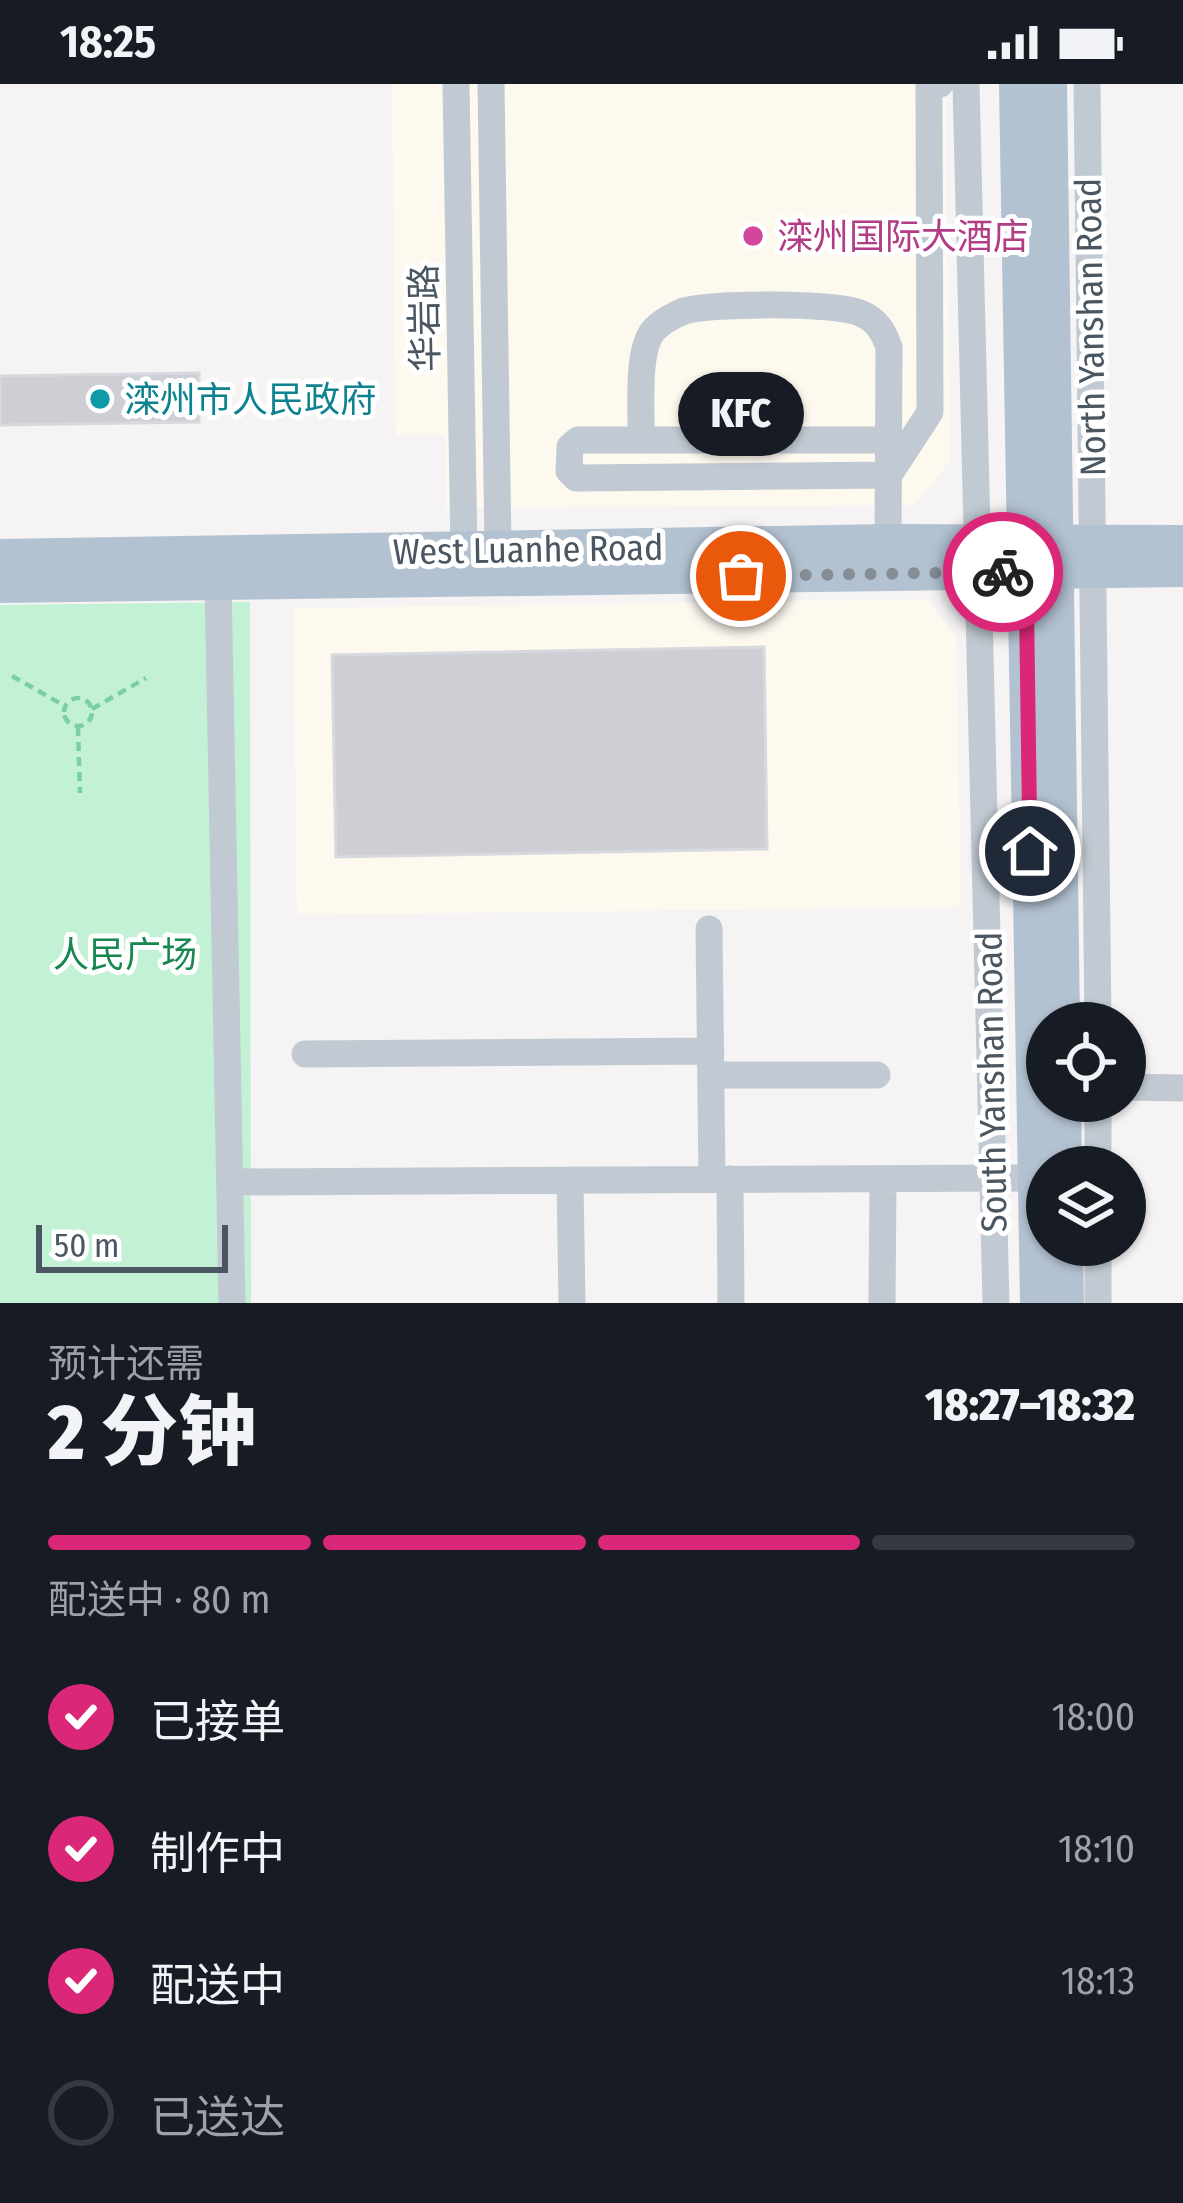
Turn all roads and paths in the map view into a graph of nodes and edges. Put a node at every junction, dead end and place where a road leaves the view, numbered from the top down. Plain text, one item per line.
1 (456, 84) edge
2 (491, 84) edge
3 (940, 84) edge
4 (966, 84) edge
5 (1002, 84) edge
6 (1017, 84) edge
7 (1048, 84) edge
8 (1087, 84) edge
9 (890, 427) junction
10 (641, 440) junction
11 (889, 475) junction
12 (888, 542) junction
13 (1183, 543) edge
14 (481, 550) junction
15 (0, 557) edge
16 (1041, 557) junction
17 (1094, 557) junction
18 (978, 558) junction
19 (1183, 569) edge
20 (218, 582) junction
21 (0, 585) edge
22 (12, 676) dead end
23 (146, 678) dead end
24 (65, 706) junction
25 (92, 709) junction
26 (78, 727) junction
27 (80, 793) dead end
28 (709, 929) dead end
29 (1061, 1002) edge
30 (1098, 1002) edge
31 (305, 1054) dead end
32 (711, 1063) junction
33 (877, 1075) dead end
34 (1146, 1087) edge
35 (1183, 1088) edge
36 (1050, 1146) edge
37 (1026, 1175) edge
38 (994, 1178) junction
39 (721, 1179) junction
40 (884, 1179) junction
41 (570, 1180) junction
42 (230, 1182) junction
43 (1041, 1266) edge
44 (1065, 1266) edge
45 (1098, 1266) edge
46 (232, 1303) edge
47 (572, 1303) edge
48 (731, 1303) edge
49 (882, 1303) edge
50 (996, 1303) edge
51 (1038, 1303) edge
52 (1066, 1303) edge
53 (1099, 1303) edge

1 - 14 street, 华岩路
2 - 14 street, 华岩路
3 - 11 street
4 - 18 street
5 - 6 street
6 - 16 main road, North Yanshan Road
7 - 16 main road, North Yanshan Road
8 - 17 street, North Yanshan Road
9 - 10 street
9 - 10 street
9 - 11 street
10 - 11 street
11 - 12 street
12 - 14 main road, West Luanhe Road
12 - 18 main road, West Luanhe Road
13 - 17 main road
14 - 15 main road, West Luanhe Road
16 - 17 main road, West Luanhe Road
16 - 18 main road, West Luanhe Road
16 - 29 main road, South Yanshan Road
16 - 36 main road, South Yanshan Road
17 - 19 main road
17 - 30 street
18 - 20 main road, West Luanhe Road
18 - 38 street, South Yanshan Road
20 - 21 main road, West Luanhe Road
20 - 42 street
22 - 24 path
23 - 25 path
24 - 25 path
24 - 26 path
25 - 26 path
26 - 27 path
28 - 32 street
31 - 32 street
32 - 33 street
32 - 39 street
34 - 35 street
37 - 38 street
38 - 40 street
38 - 50 street, South Yanshan Road
39 - 40 street
39 - 41 street
39 - 48 street
40 - 49 street
41 - 42 street
41 - 47 street
42 - 46 street
43 - 51 main road, South Yanshan Road
44 - 52 main road, South Yanshan Road
45 - 53 street

